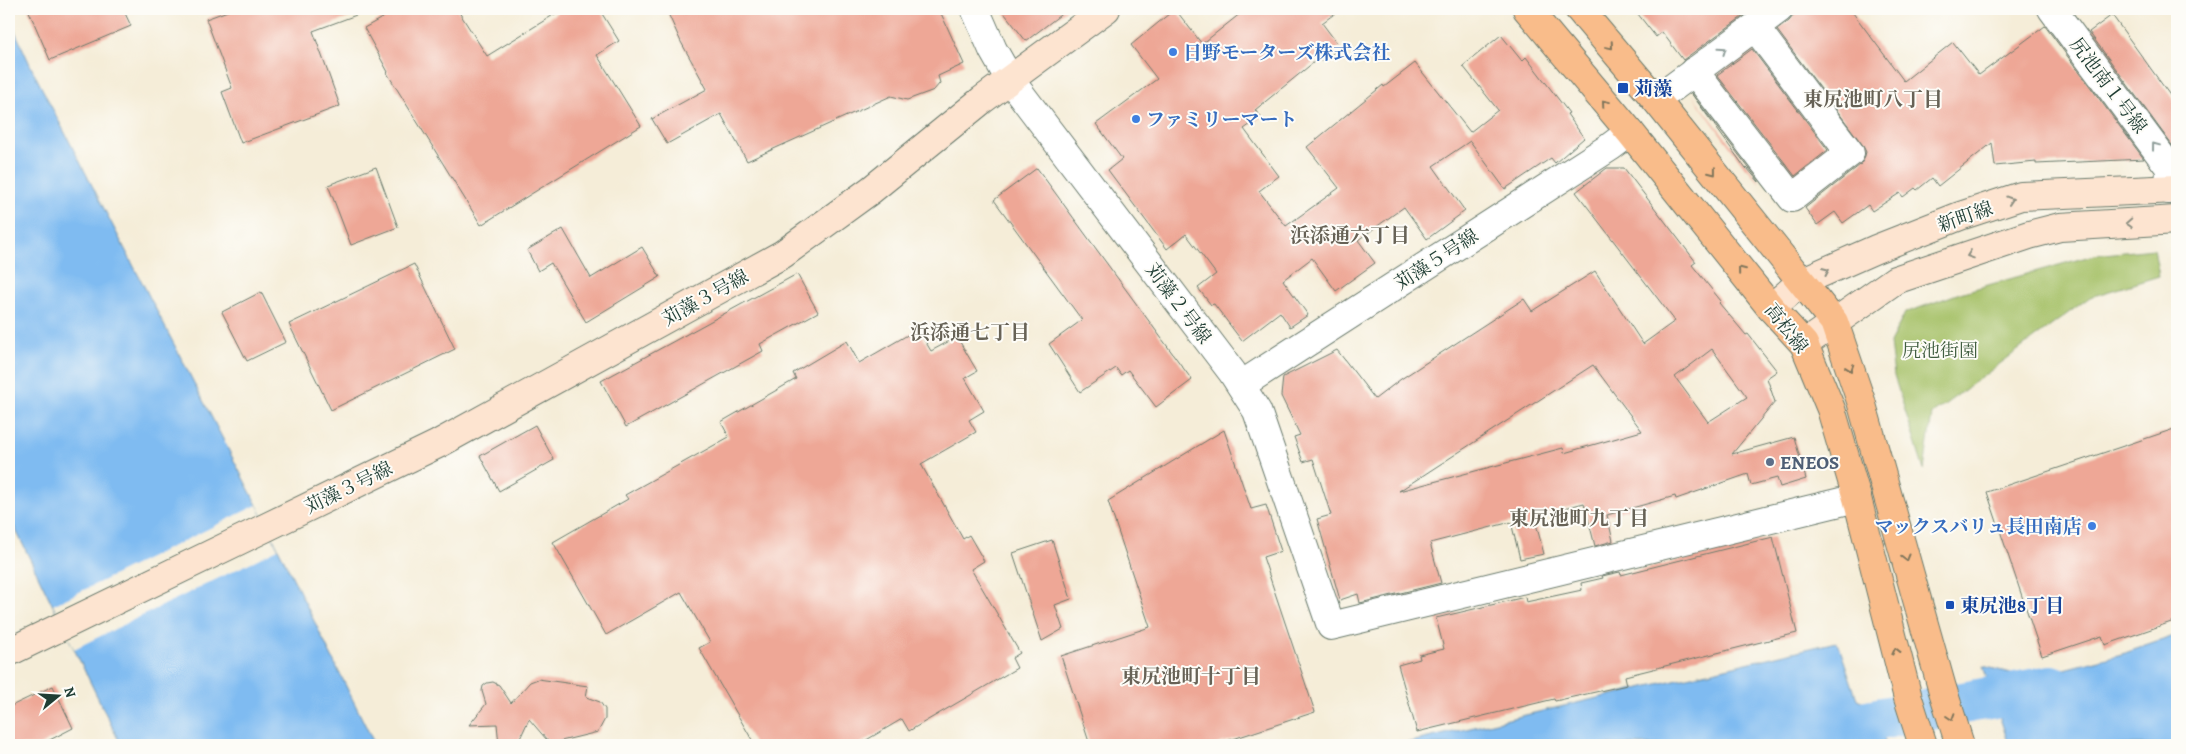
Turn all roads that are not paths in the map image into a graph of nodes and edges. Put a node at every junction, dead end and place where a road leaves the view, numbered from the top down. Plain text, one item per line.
1 (975, 9) edge
2 (1106, 9) edge
3 (1527, 9) edge
4 (1579, 9) edge
5 (1779, 9) edge
6 (2052, 9) edge
7 (1755, 27) junction
8 (1694, 71) junction
9 (1010, 80) junction
10 (1656, 100) junction
11 (1630, 132) junction
12 (2173, 190) edge
13 (2177, 220) edge
14 (1801, 282) junction
15 (1771, 308) junction
16 (1834, 322) junction
17 (1804, 344) junction
18 (1241, 384) junction
19 (1857, 498) junction
20 (9, 652) edge
21 (1923, 745) edge
22 (1960, 745) edge

1 - 9 street, 苅藻２号線
2 - 9 street, 苅藻３号線
11 -> 3 main road, 高松線
4 -> 10 main road, 高松線
5 - 7 street
12 -> 6 street, 尻池南１号線
8 -> 7 street
7 - 8 street
8 - 10 street
9 - 18 street, 苅藻２号線
9 - 20 street, 苅藻３号線
10 -> 14 main road, 高松線
15 -> 11 main road, 高松線
11 - 18 street, 苅藻５号線
14 -> 12 street, 新町線
13 -> 16 street, 新町線
14 - 15 street, 新町線
14 - 16 main road, 高松線
15 - 17 main road, 高松線
16 - 17 street, 新町線
16 -> 22 main road, 高松線
17 - 19 main road, 高松線
18 - 19 street, 苅藻２号線
21 -> 19 main road, 高松線

